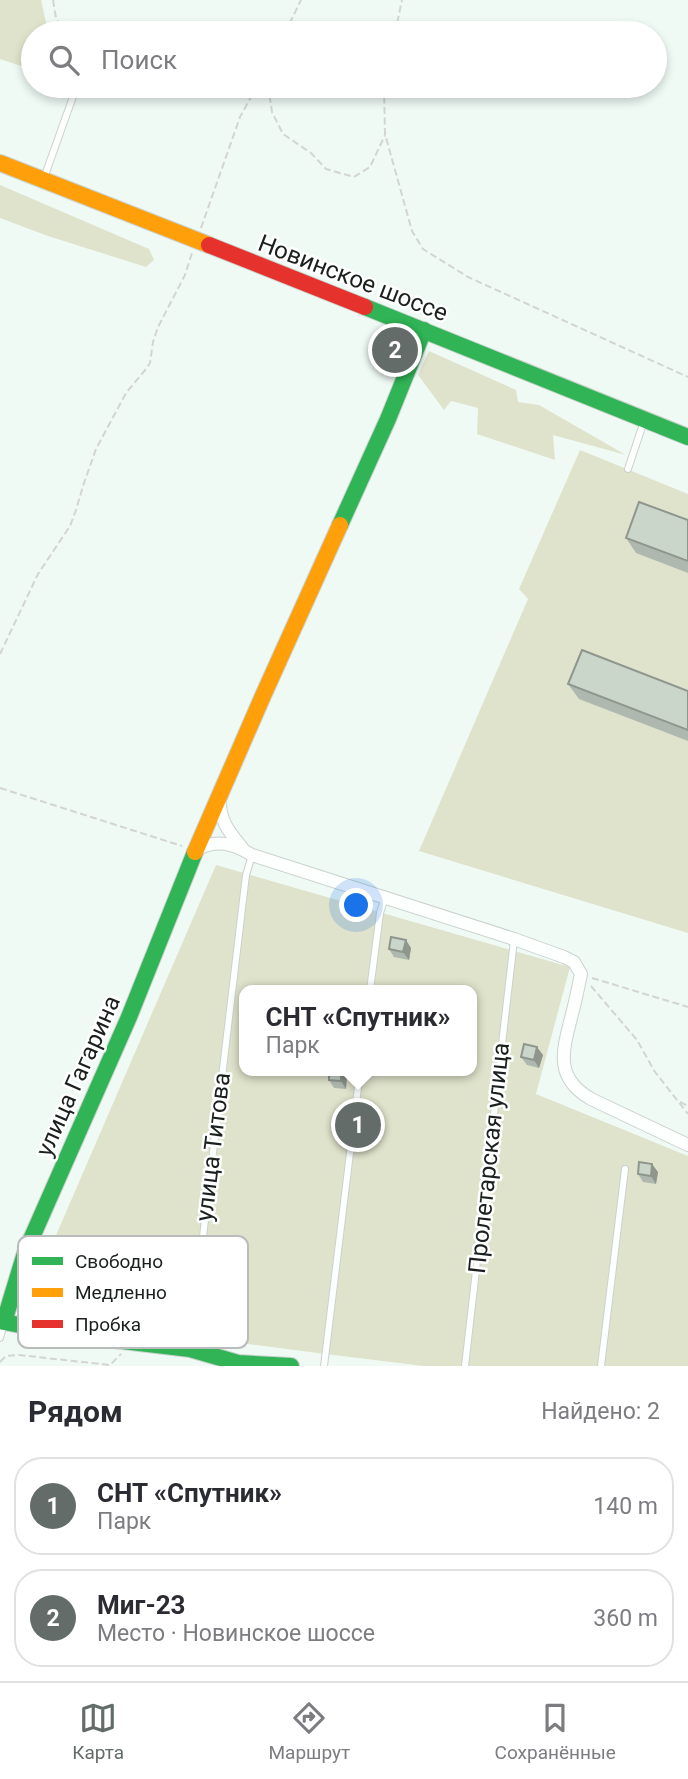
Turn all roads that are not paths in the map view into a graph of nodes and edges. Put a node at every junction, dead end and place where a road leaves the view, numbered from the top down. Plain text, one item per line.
1 (72, 98) edge
2 (0, 163) edge
3 (43, 180) junction
4 (424, 330) junction
5 (645, 419) junction
6 (688, 436) edge
7 (628, 469) dead end
8 (219, 798) junction
9 (196, 850) junction
10 (247, 852) junction
11 (385, 897) junction
12 (513, 945) junction
13 (371, 985) edge
14 (359, 1076) edge
15 (688, 1145) edge
16 (625, 1169) dead end
17 (32, 1236) edge
18 (203, 1236) edge
19 (18, 1277) edge
20 (5, 1322) junction
21 (18, 1325) edge
22 (0, 1338) edge
23 (199, 1348) edge
24 (291, 1366) edge
25 (324, 1366) edge
26 (465, 1366) edge
27 (601, 1366) edge

1 - 3 lane
2 - 3 street, Новинское шоссе
3 - 4 street, Новинское шоссе
4 - 5 street, Новинское шоссе
4 - 8 street, улица Гагарина
5 - 6 street, Новинское шоссе
5 - 7 lane
8 - 9 street, улица Гагарина
8 - 10 street
9 - 10 street
9 - 17 street, улица Гагарина
10 - 11 street
10 - 18 lane, улица Титова
11 - 12 street
11 - 13 lane
12 - 15 street
12 - 26 lane, Пролетарская улица
14 - 25 lane
16 - 27 lane
19 - 20 street, улица Гагарина
20 - 21 street
20 - 22 lane
23 - 24 street

